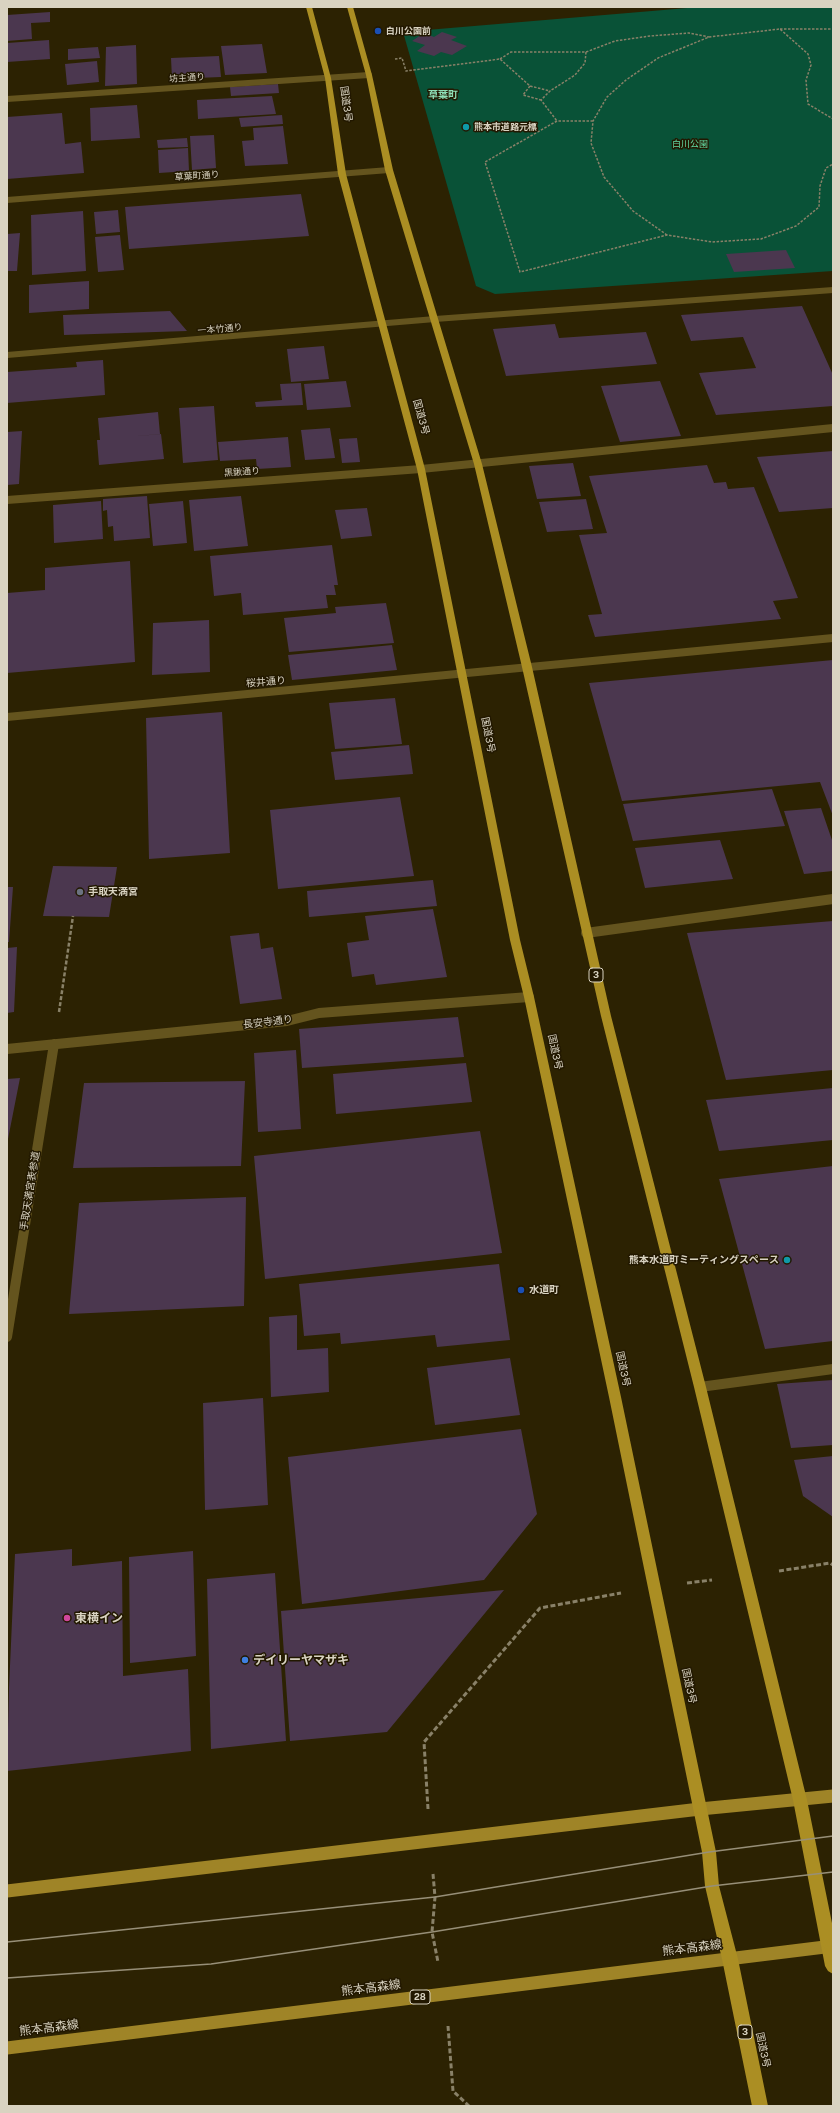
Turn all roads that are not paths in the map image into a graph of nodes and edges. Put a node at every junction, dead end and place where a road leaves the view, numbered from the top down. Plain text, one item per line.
1 (309, 7) edge
2 (350, 7) edge
3 (369, 75) junction
4 (328, 78) junction
5 (7, 99) edge
6 (389, 170) junction
7 (342, 174) junction
8 (7, 200) edge
9 (833, 290) edge
10 (434, 319) junction
11 (382, 324) junction
12 (7, 355) edge
13 (833, 428) edge
14 (478, 464) junction
15 (421, 469) junction
16 (7, 500) edge
17 (833, 638) edge
18 (527, 667) junction
19 (462, 675) junction
20 (7, 717) edge
21 (833, 899) edge
22 (586, 933) junction
23 (529, 996) junction
24 (54, 1044) junction
25 (7, 1049) edge
26 (7, 1337) edge
27 (833, 1369) edge
28 (700, 1387) junction
29 (833, 1796) edge
30 (800, 1800) junction
31 (700, 1809) junction
32 (7, 1891) edge
33 (831, 1946) edge
34 (730, 1958) junction
35 (833, 1966) edge
36 (7, 2048) edge
37 (760, 2106) edge

1 - 4 highway, 国道3号 / 3
2 - 3 highway, 3
3 - 4 street, 坊主通り
3 - 6 highway, 3
4 - 5 street, 坊主通り
4 - 7 highway, 国道3号 / 3
6 - 7 street, 草葉町通り
6 - 10 highway, 3
7 - 8 street, 草葉町通り
7 - 11 highway, 国道3号 / 3
9 - 10 street, 一本竹通り
10 - 11 street, 一本竹通り
10 - 14 highway, 3
11 - 12 street, 一本竹通り
11 - 15 highway, 国道3号 / 3
13 - 14 street, 黒鍬通り
14 - 15 street, 黒鍬通り
14 - 18 highway, 3
15 - 16 street, 黒鍬通り
15 - 19 highway, 国道3号 / 3
17 - 18 street, 桜井通り
18 - 19 street, 桜井通り
18 - 22 highway, 3
19 - 20 street, 桜井通り
19 - 23 highway, 国道3号 / 3
21 - 22 street
22 - 28 highway, 3
23 - 24 street, 長安寺通り
23 - 31 highway, 国道3号 / 3
24 - 25 street, 長安寺通り
24 - 26 street, 手取天満宮表参道
27 - 28 street
28 - 30 highway, 3
29 - 30 main road
30 - 31 main road
30 - 33 highway, 3
31 - 32 main road
31 - 34 highway, 国道3号 / 3
33 - 34 main road, 熊本高森線 / 28
33 - 35 highway, 3
34 - 36 main road, 熊本高森線 / 28
34 - 37 highway, 国道3号 / 3

